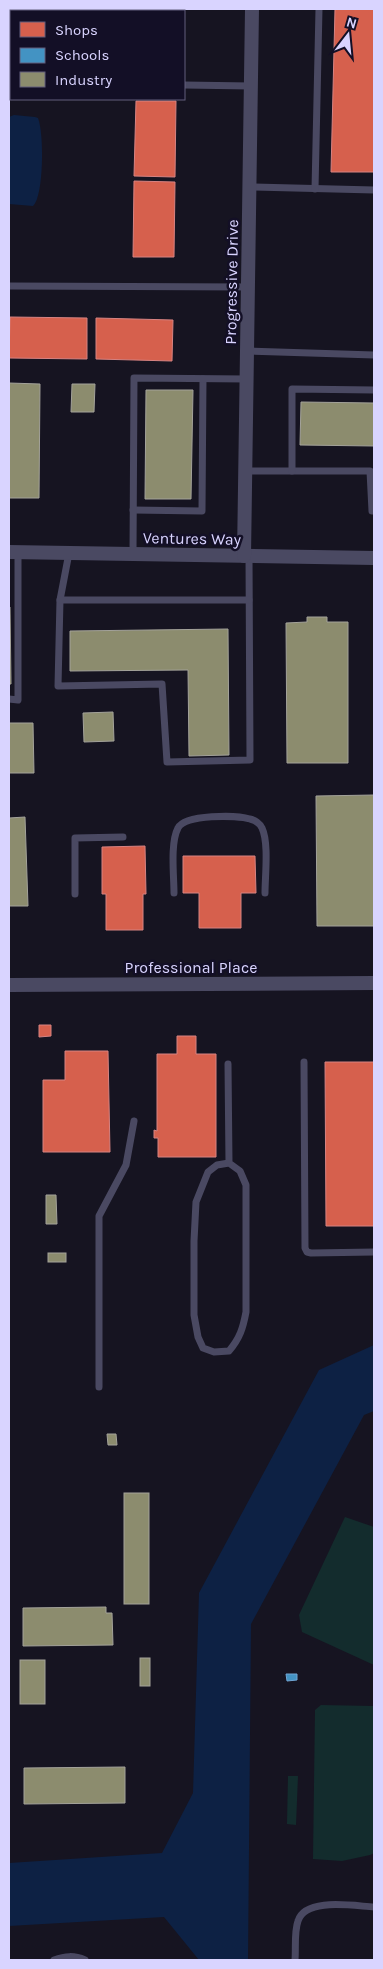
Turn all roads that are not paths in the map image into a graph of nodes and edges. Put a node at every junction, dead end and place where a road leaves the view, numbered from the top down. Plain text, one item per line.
1 (252, 9) edge
2 (319, 9) edge
3 (185, 85) edge
4 (251, 86) junction
5 (250, 188) junction
6 (315, 189) junction
7 (374, 190) edge
8 (9, 286) edge
9 (248, 287) junction
10 (247, 351) junction
11 (374, 354) edge
12 (203, 379) junction
13 (247, 379) junction
14 (374, 390) edge
15 (245, 471) junction
16 (292, 471) junction
17 (133, 510) junction
18 (374, 511) edge
19 (13, 552) edge
20 (69, 553) junction
21 (133, 554) junction
22 (246, 556) junction
23 (374, 558) edge
24 (60, 600) junction
25 (249, 600) junction
26 (9, 699) edge
27 (123, 837) dead end
28 (174, 893) dead end
29 (265, 893) dead end
30 (75, 894) dead end
31 (374, 983) edge
32 (9, 985) edge
33 (304, 1062) dead end
34 (228, 1064) dead end
35 (134, 1121) dead end
36 (229, 1163) junction
37 (374, 1252) edge
38 (99, 1387) dead end
39 (374, 1907) edge
40 (54, 1960) edge
41 (85, 1960) edge
42 (295, 1960) edge

1 - 4 street, Progressive Drive
2 - 6 lane
3 - 4 lane
4 - 5 street, Progressive Drive
5 - 6 lane
5 - 9 street, Progressive Drive
6 - 7 lane
8 - 9 lane
9 - 10 street, Progressive Drive
10 - 11 lane
10 - 13 street, Progressive Drive
12 - 13 lane
12 - 17 lane
12 - 17 lane
13 - 15 street, Progressive Drive
14 - 16 lane
15 - 16 lane
15 - 22 street, Progressive Drive
16 - 18 lane
17 - 21 lane
19 - 20 street, Ventures Way
19 - 26 lane
20 - 21 street, Ventures Way
20 - 24 lane
21 - 22 street, Ventures Way
22 - 23 street, Ventures Way
22 - 25 lane
24 - 25 lane
24 - 25 lane
27 - 30 lane
28 - 29 lane
31 - 32 street, Professional Place
33 - 37 lane
34 - 36 lane
35 - 38 lane
36 - 36 lane
39 - 42 lane
40 - 41 lane

